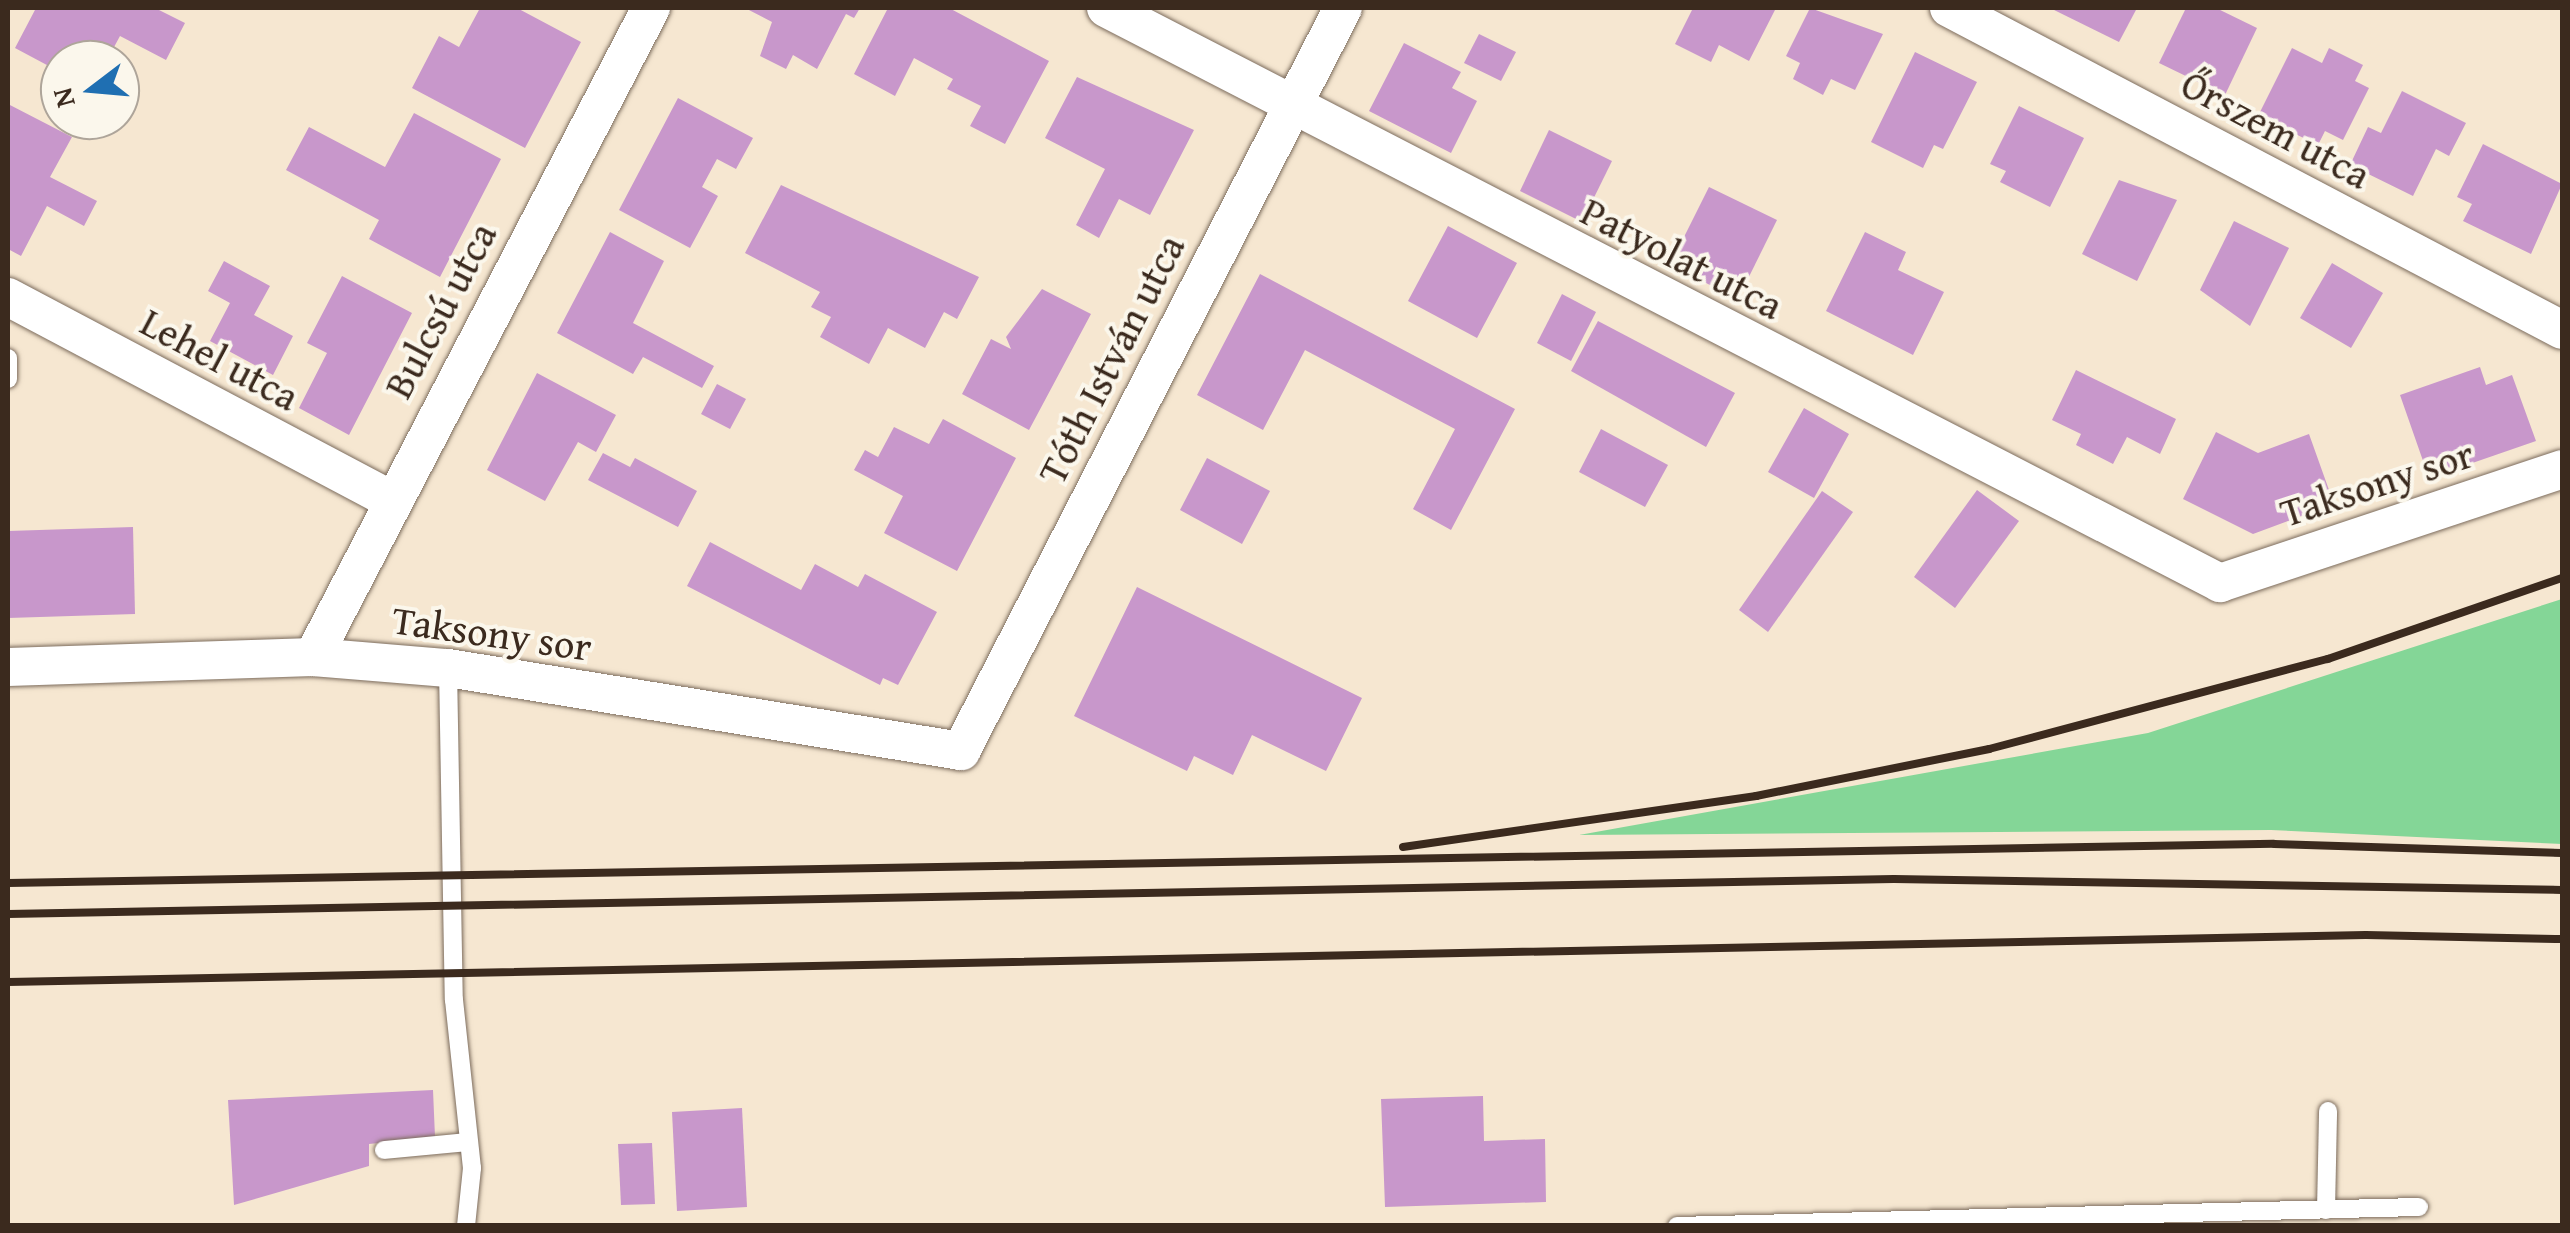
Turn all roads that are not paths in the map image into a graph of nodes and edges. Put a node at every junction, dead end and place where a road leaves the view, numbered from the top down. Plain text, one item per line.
1 (650, 8) edge
2 (1106, 8) edge
3 (1343, 8) edge
4 (1948, 8) edge
5 (1288, 107) junction
6 (8, 297) edge
7 (2562, 330) edge
8 (8, 358) edge
9 (8, 378) edge
10 (2562, 469) edge
11 (391, 500) junction
12 (2220, 583) joint
13 (313, 657) junction
14 (8, 667) edge
15 (448, 668) junction
16 (960, 752) joint
17 (2328, 1112) dead end
18 (467, 1142) junction
19 (384, 1150) dead end
20 (2418, 1207) dead end
21 (2326, 1210) junction
22 (466, 1226) edge
23 (1677, 1226) edge

1 - 11 street, Bulcsú utca
2 - 5 street, Patyolat utca
3 - 5 street, Tóth István utca
4 - 7 street, Őrszem utca
5 - 12 street, Patyolat utca
5 - 16 street, Tóth István utca
6 - 11 street, Lehel utca
8 - 9 lane
10 - 12 street, Taksony sor
11 - 13 street, Bulcsú utca
13 - 14 street, Taksony sor
13 - 15 street, Taksony sor
15 - 16 street, Taksony sor
15 - 18 lane
17 - 21 lane
18 - 19 lane
18 - 22 lane
20 - 21 lane
21 - 23 lane

